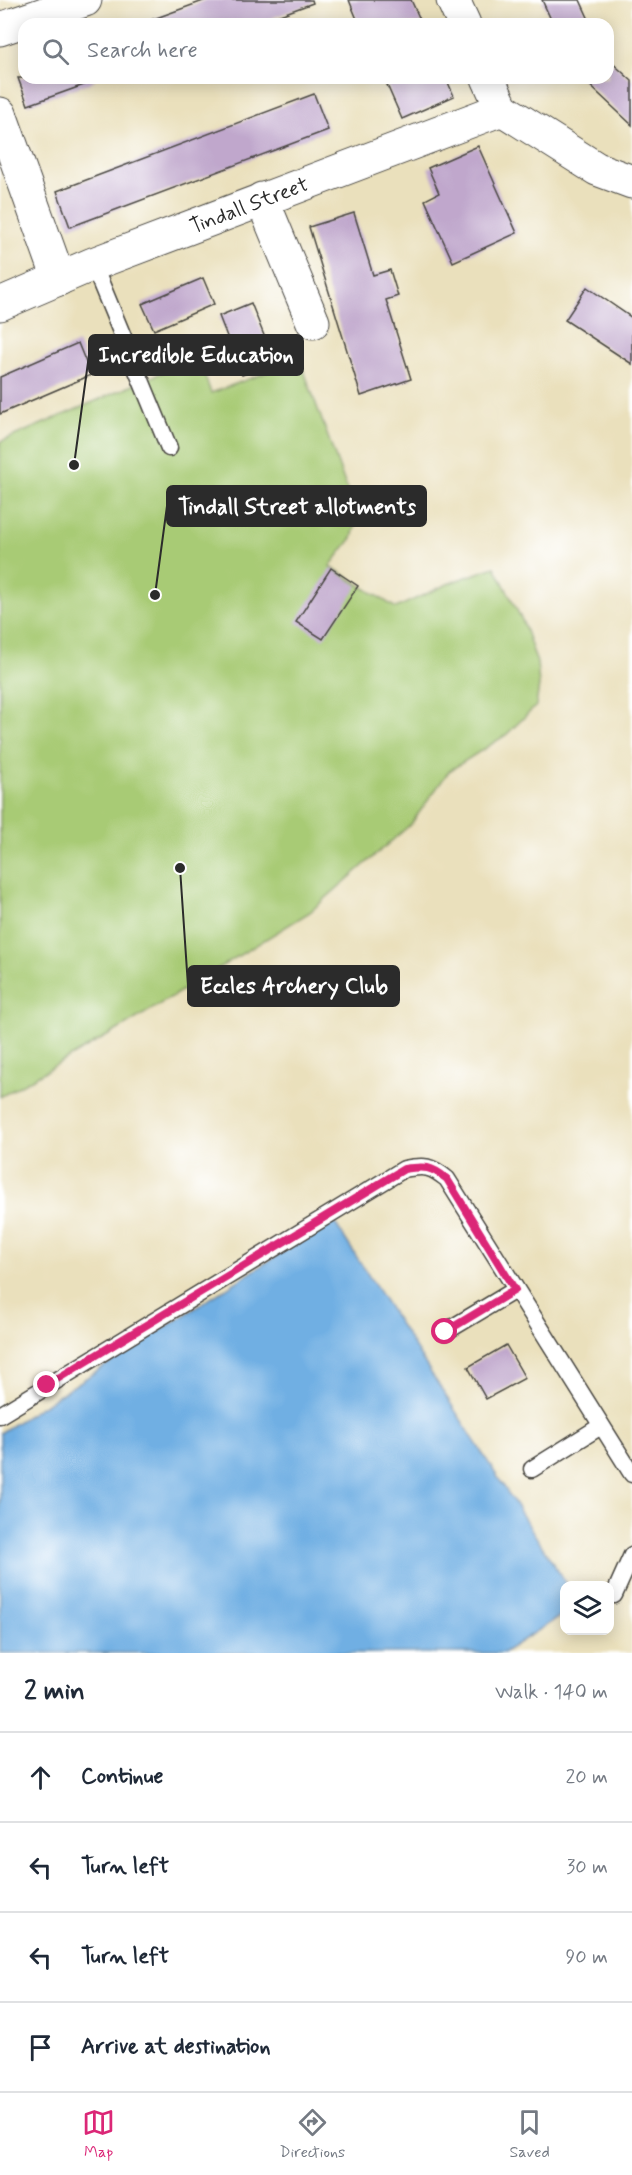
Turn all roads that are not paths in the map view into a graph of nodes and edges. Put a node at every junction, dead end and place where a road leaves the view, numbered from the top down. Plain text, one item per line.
1 (85, 0) edge
2 (453, 0) edge
3 (32, 18) edge
4 (461, 18) edge
5 (18, 23) edge
6 (0, 29) edge
7 (491, 84) edge
8 (502, 109) junction
9 (0, 114) edge
10 (632, 182) edge
11 (262, 199) junction
12 (93, 264) junction
13 (59, 279) junction
14 (0, 304) edge
15 (313, 322) dead end
16 (169, 448) dead end
17 (515, 1290) junction
18 (445, 1332) dead end
19 (0, 1415) edge
20 (601, 1426) junction
21 (532, 1469) dead end
22 (632, 1474) edge
23 (632, 1555) edge
24 (614, 1595) dead end

1 - 3 street
2 - 4 street
5 - 6 street
7 - 8 street
8 - 10 street
8 - 11 street, Tindall Street
9 - 13 street
11 - 12 street, Tindall Street
11 - 15 street
12 - 13 street, Tindall Street
12 - 16 lane
13 - 14 street, Tindall Street
17 - 18 lane
17 - 19 lane
17 - 20 lane
20 - 21 lane
20 - 22 lane
23 - 24 lane

